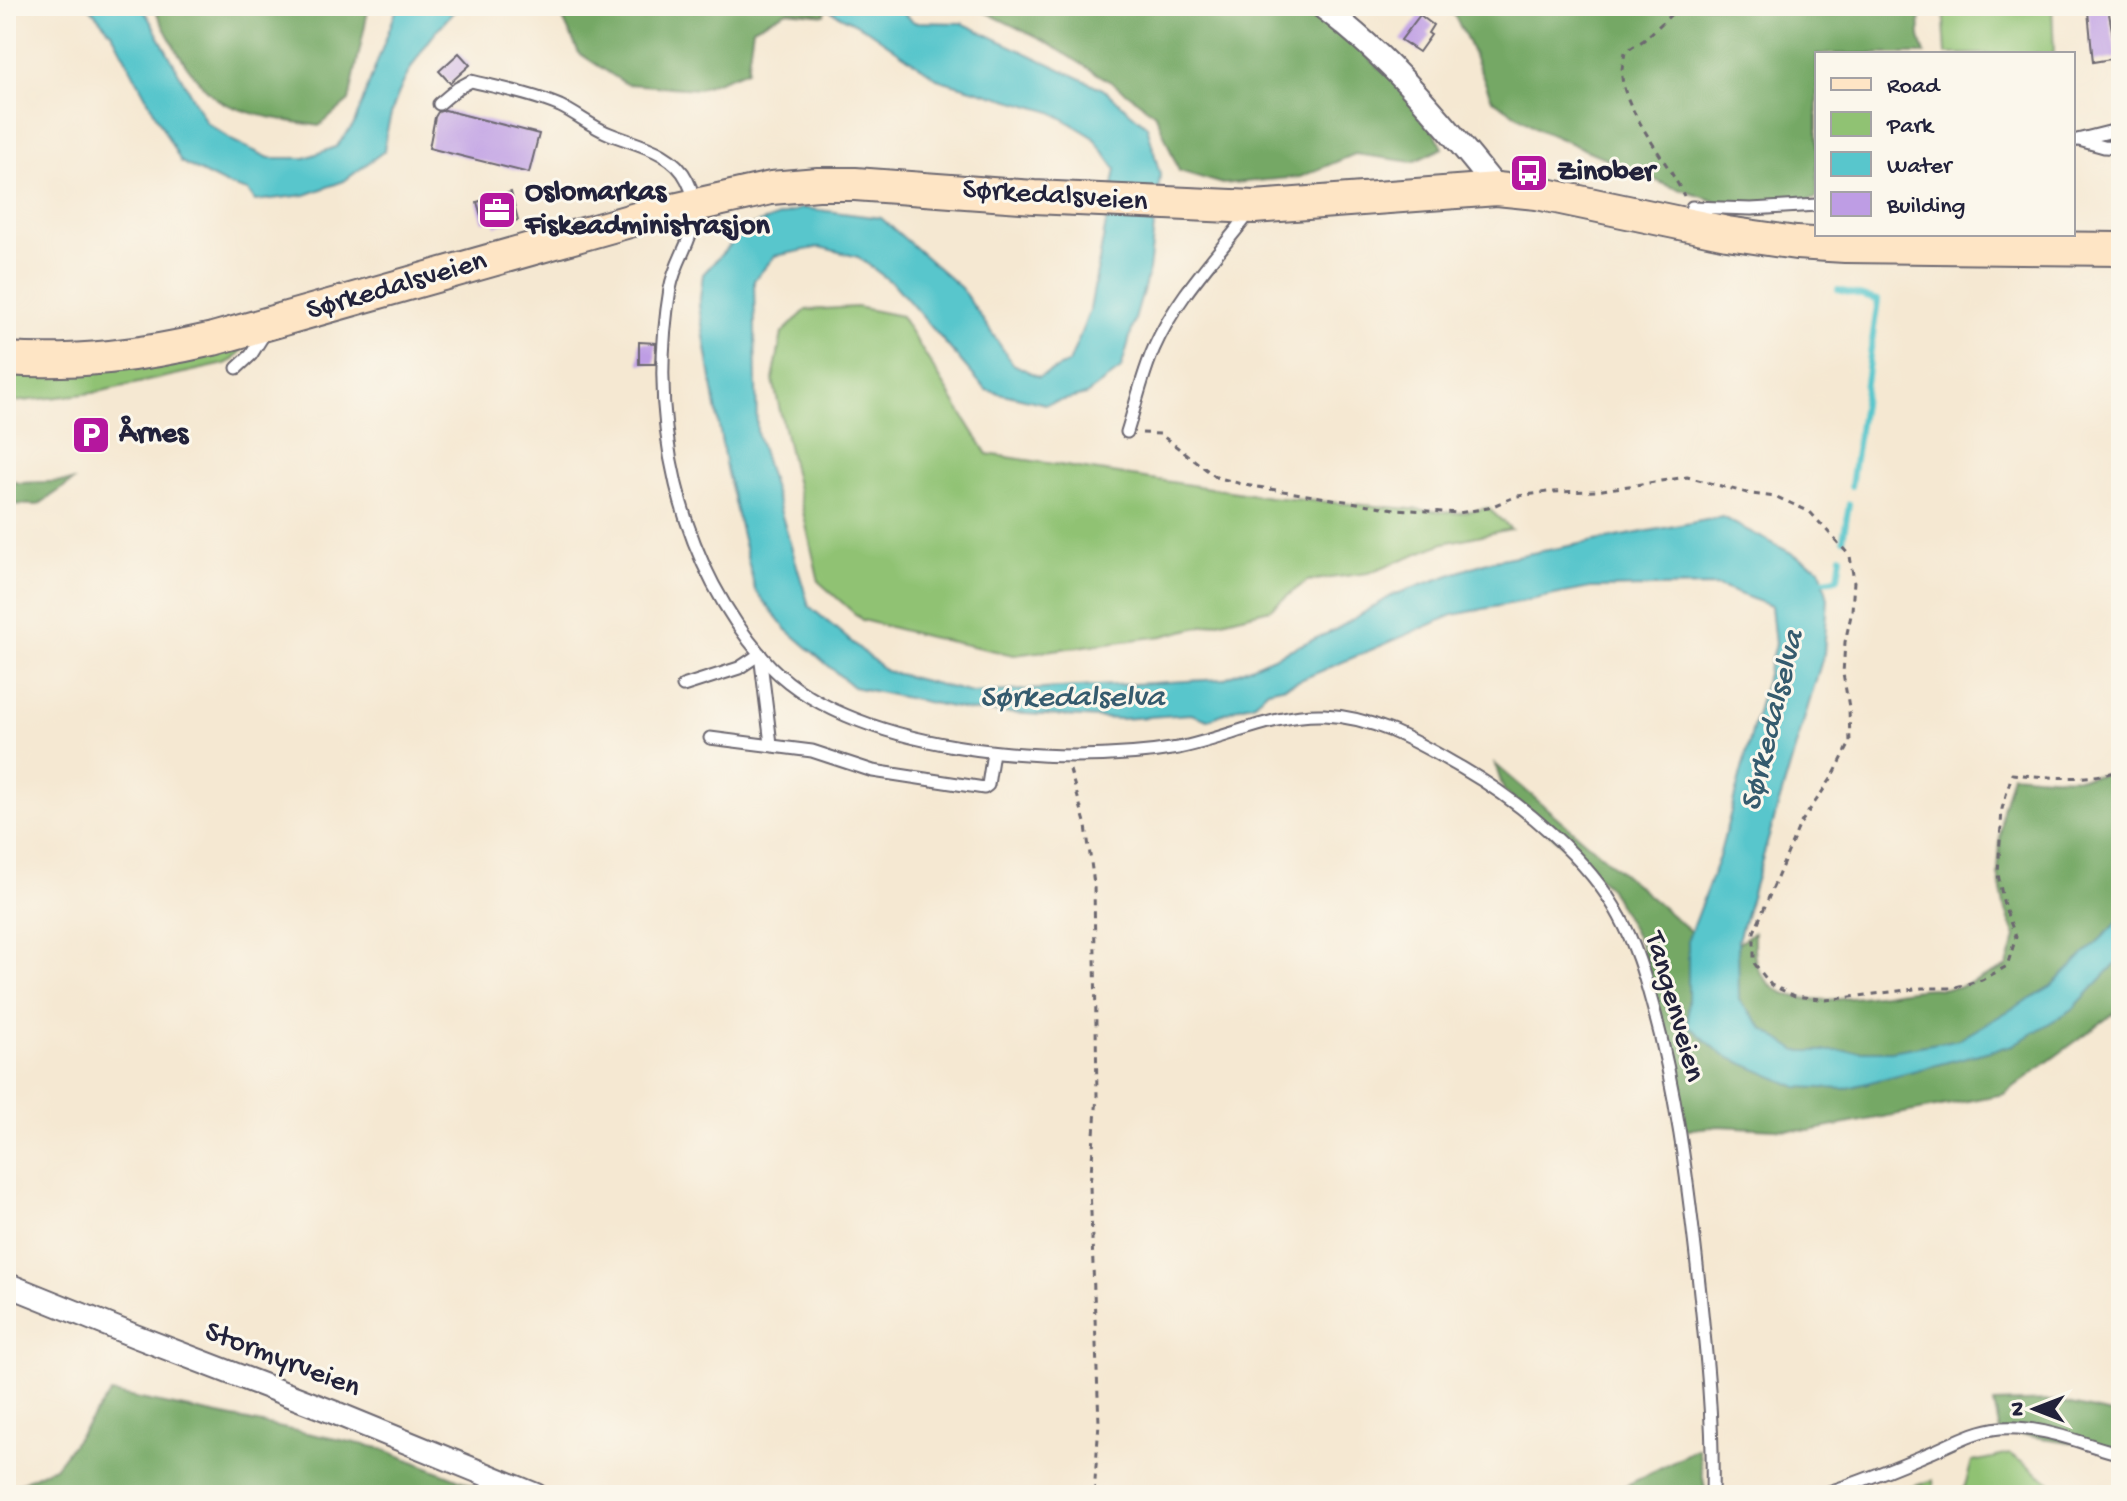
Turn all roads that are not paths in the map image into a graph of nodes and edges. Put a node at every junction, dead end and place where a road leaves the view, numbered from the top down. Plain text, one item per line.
1 (1321, 6) edge
2 (439, 104) dead end
3 (2121, 129) edge
4 (2076, 140) edge
5 (2121, 148) edge
6 (1497, 189) junction
7 (695, 204) junction
8 (1815, 205) edge
9 (1254, 207) junction
10 (1688, 216) junction
11 (2121, 249) edge
12 (269, 323) junction
13 (6, 359) edge
14 (237, 368) dead end
15 (1127, 432) road end
16 (760, 654) junction
17 (683, 686) dead end
18 (710, 738) dead end
19 (771, 744) junction
20 (993, 752) junction
21 (6, 1284) edge
22 (2121, 1454) edge
23 (536, 1495) edge
24 (1712, 1495) edge
25 (1819, 1495) edge

1 - 6 street
2 - 7 lane
3 - 4 lane
4 - 5 lane
6 - 9 street, Sørkedalsveien
6 - 10 street, Sørkedalsveien
7 - 9 street, Sørkedalsveien
7 - 12 street, Sørkedalsveien
7 - 16 lane, Tangenveien
8 - 10 lane
9 - 15 lane
10 - 11 street, Sørkedalsveien
12 - 13 street, Sørkedalsveien
12 - 14 lane
16 - 17 lane
16 - 19 lane
16 - 20 lane, Tangenveien
18 - 19 lane
19 - 20 lane
20 - 24 lane, Tangenveien
21 - 23 street, Stormyrveien
22 - 25 lane

